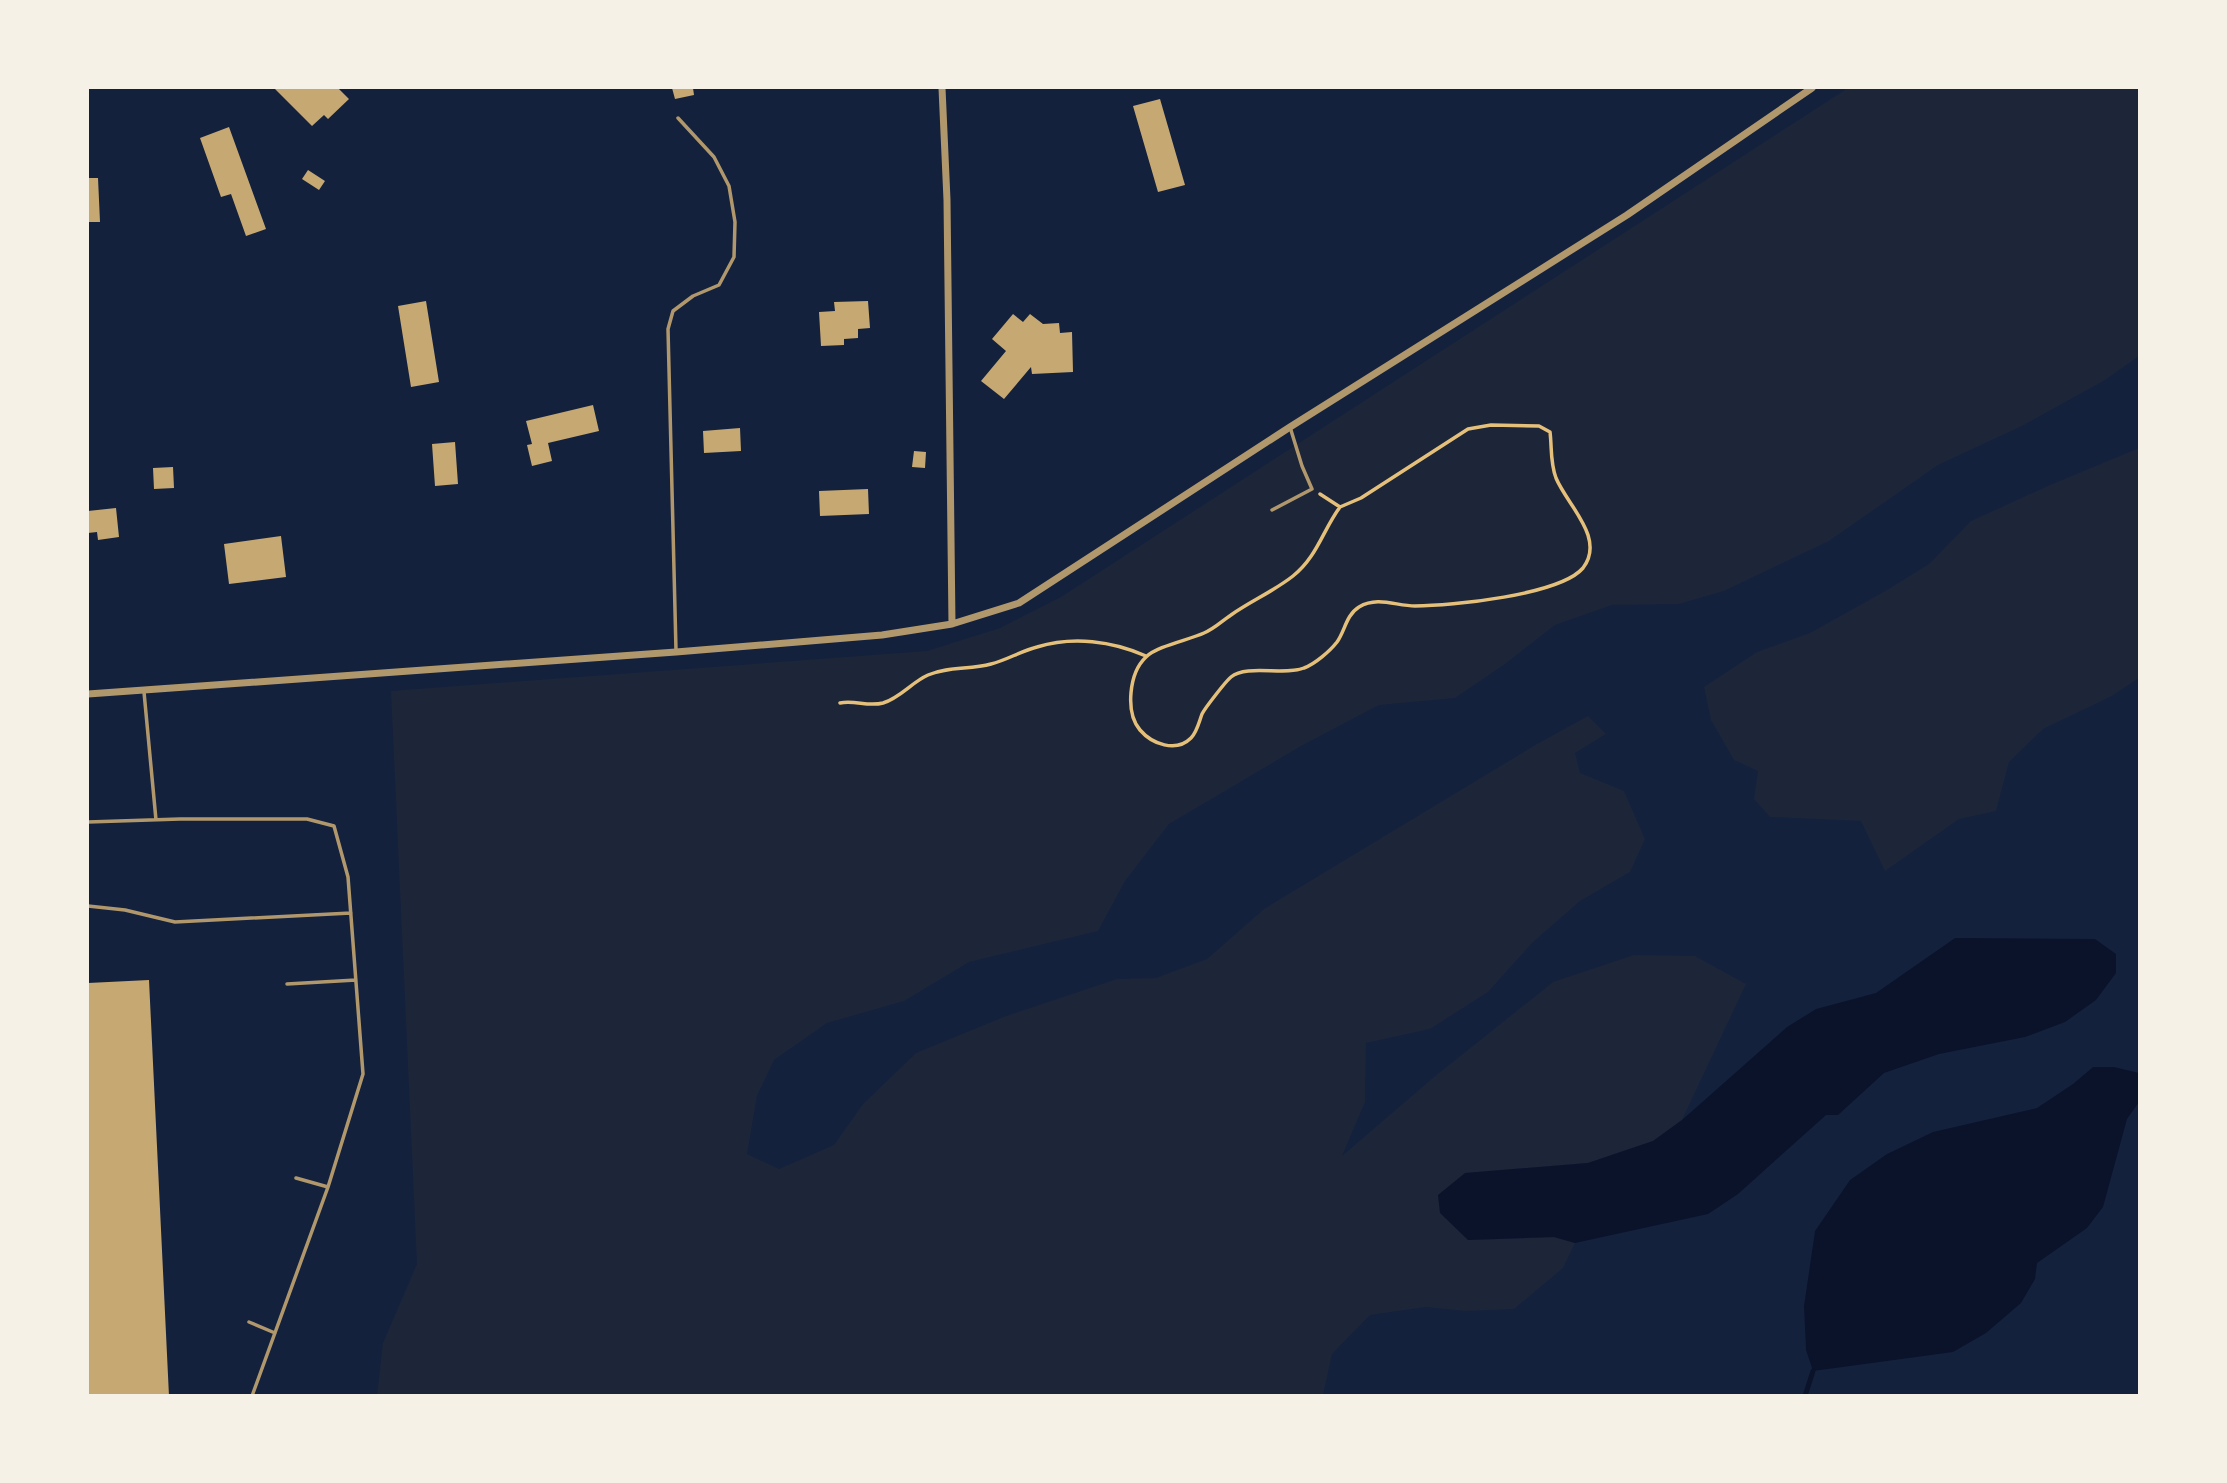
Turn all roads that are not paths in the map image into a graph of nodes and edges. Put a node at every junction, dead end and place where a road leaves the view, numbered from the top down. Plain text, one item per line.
1 (942, 88) edge
2 (1812, 88) edge
3 (678, 118) dead end
4 (1290, 427) junction
5 (1272, 510) dead end
6 (951, 624) junction
7 (676, 652) junction
8 (144, 690) junction
9 (88, 694) edge
10 (156, 820) junction
11 (88, 822) edge
12 (88, 906) edge
13 (351, 913) junction
14 (356, 980) junction
15 (288, 984) dead end
16 (296, 1178) dead end
17 (328, 1187) junction
18 (249, 1322) dead end
19 (275, 1333) junction
20 (252, 1395) edge

1 - 6 street
2 - 4 street
3 - 7 lane
4 - 5 lane
4 - 6 street
6 - 7 street
7 - 8 street
8 - 9 street
8 - 10 lane
10 - 11 lane
10 - 13 lane
12 - 13 lane
13 - 14 lane
14 - 15 lane
14 - 17 lane
16 - 17 lane
17 - 19 lane
18 - 19 lane
19 - 20 lane

